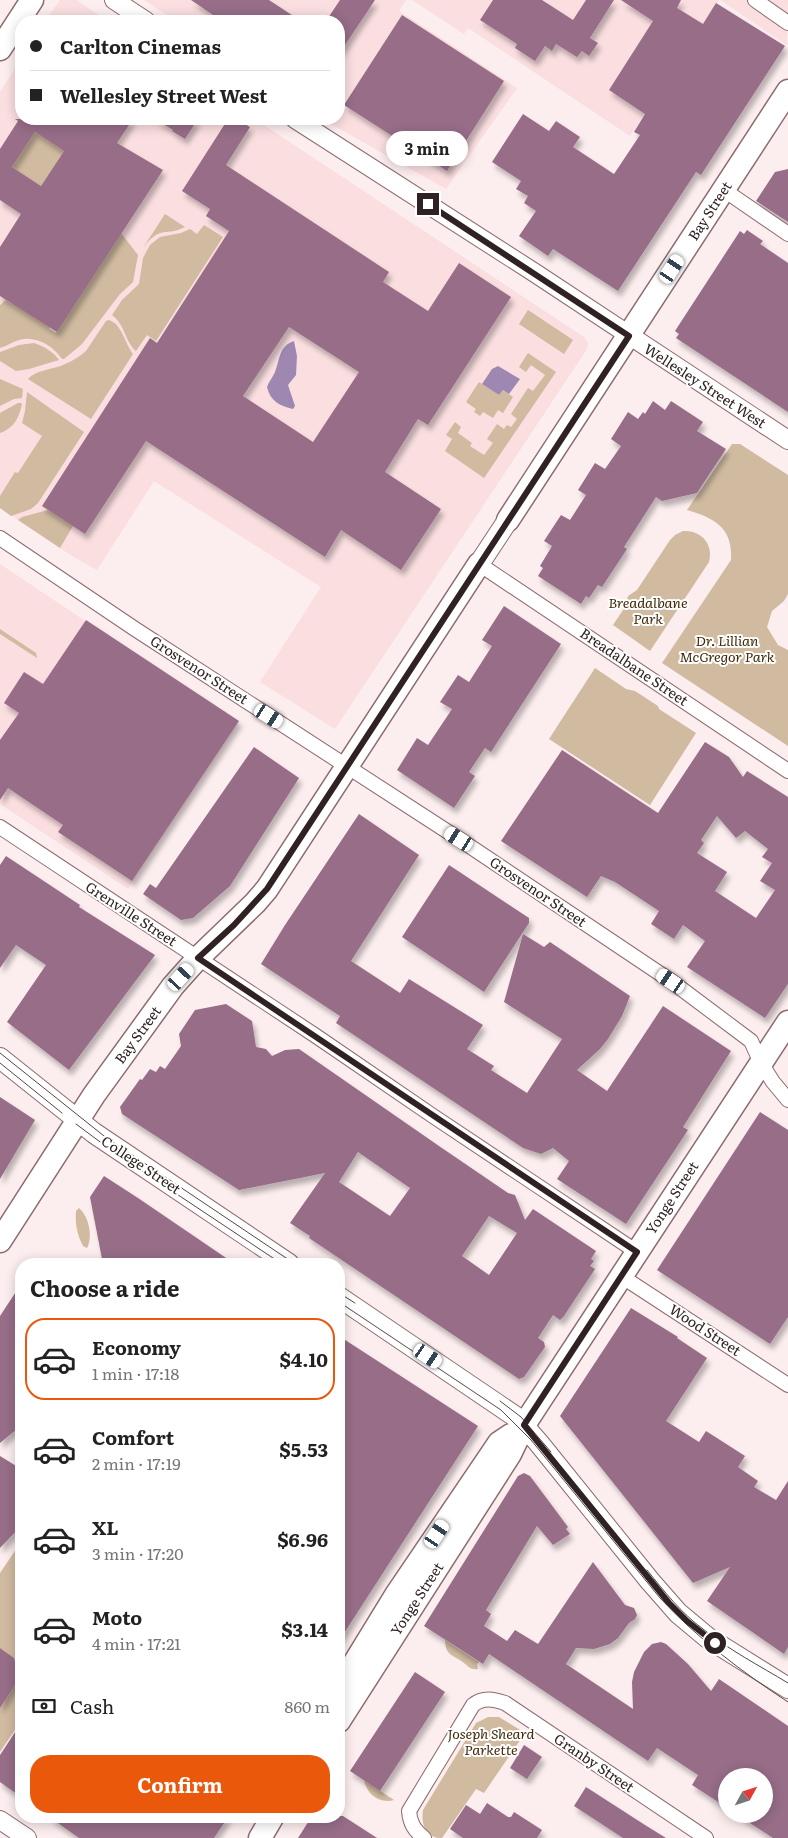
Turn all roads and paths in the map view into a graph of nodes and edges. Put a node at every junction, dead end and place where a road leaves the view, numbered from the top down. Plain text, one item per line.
1 (32, 0) edge
2 (114, 0) edge
3 (755, 0) edge
4 (22, 15) edge
5 (137, 15) edge
6 (788, 23) edge
7 (15, 26) edge
8 (0, 49) edge
9 (788, 91) edge
10 (304, 125) edge
11 (724, 190) junction
12 (788, 234) edge
13 (629, 336) junction
14 (788, 440) edge
15 (508, 520) joint
16 (0, 538) edge
17 (479, 564) junction
18 (347, 766) junction
19 (788, 771) edge
20 (0, 827) edge
21 (198, 958) junction
22 (788, 1022) edge
23 (0, 1058) edge
24 (761, 1063) junction
25 (788, 1100) edge
26 (77, 1120) junction
27 (0, 1242) edge
28 (637, 1252) junction
29 (280, 1258) edge
30 (621, 1276) junction
31 (345, 1301) edge
32 (788, 1385) edge
33 (524, 1425) junction
34 (345, 1678) edge
35 (788, 1688) edge
36 (345, 1712) edge
37 (0, 1820) edge
38 (269, 1823) edge
39 (27, 1838) edge
40 (260, 1838) edge
41 (424, 1838) edge
42 (706, 1838) edge

1 - 4 main road
2 - 5 street
3 - 6 street
7 - 8 main road
9 - 11 main road, Bay Street
10 - 13 street, Wellesley Street West
11 - 12 street
11 - 13 main road, Bay Street
13 - 14 street, Wellesley Street West
13 - 15 main road, Bay Street
15 - 17 main road, Bay Street
16 - 18 street, Grosvenor Street
17 - 18 main road, Bay Street
17 - 19 street, Breadalbane Street
18 - 21 main road, Bay Street
18 - 24 street, Grosvenor Street
20 - 21 street, Grenville Street
21 - 26 main road, Bay Street
21 - 28 street, Grenville Street
22 - 24 main road, Yonge Street
23 - 26 main road, College Street
24 - 25 street, Grosvenor Street
24 - 28 main road, Yonge Street
26 - 27 main road, Bay Street
26 - 29 main road, College Street
28 - 30 main road, Yonge Street
30 - 32 street, Wood Street
30 - 33 main road, Yonge Street
31 - 33 main road
33 - 34 main road, Yonge Street
33 - 35 main road
33 - 36 main road, Yonge Street
37 - 39 street
38 - 40 main road
41 - 42 street, Granby Street

